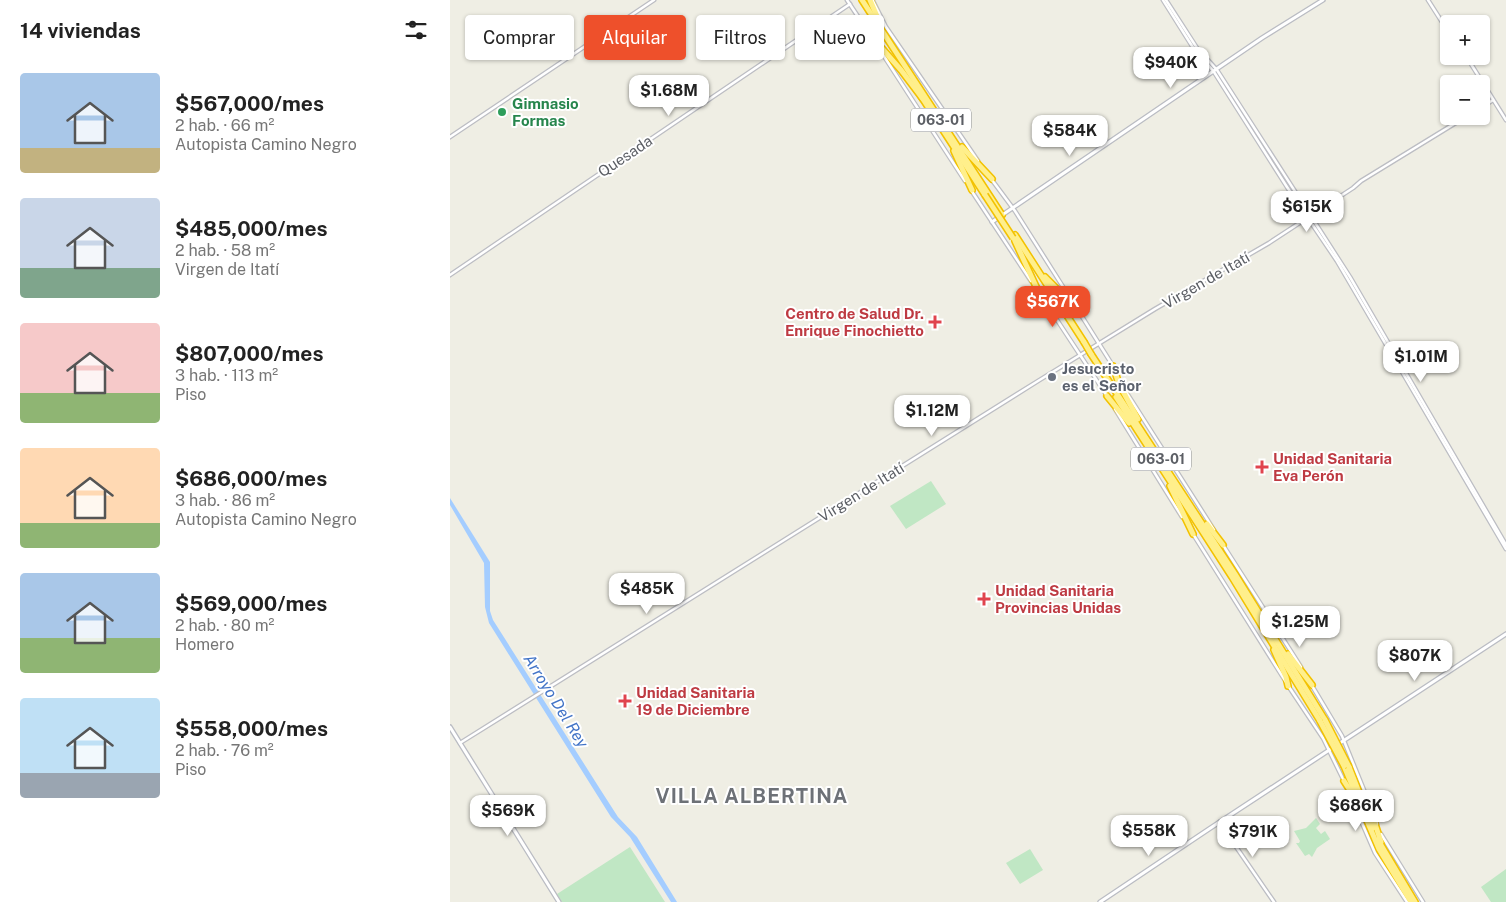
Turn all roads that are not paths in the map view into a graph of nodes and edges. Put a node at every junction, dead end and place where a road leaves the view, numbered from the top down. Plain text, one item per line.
1 (654, 0) edge
2 (847, 0) edge
3 (858, 0) edge
4 (862, 0) edge
5 (871, 0) edge
6 (1165, 0) edge
7 (1323, 0) edge
8 (1428, 0) edge
9 (850, 4) junction
10 (857, 15) edge
11 (1440, 19) edge
12 (893, 48) junction
13 (884, 51) edge
14 (884, 57) edge
15 (1472, 65) edge
16 (1215, 71) junction
17 (1494, 100) junction
18 (1490, 102) edge
19 (926, 103) junction
20 (937, 120) junction
21 (1506, 120) edge
22 (1452, 125) edge
23 (945, 126) junction
24 (450, 137) edge
25 (992, 179) junction
26 (972, 190) junction
27 (986, 194) junction
28 (1013, 208) junction
29 (1309, 217) junction
30 (992, 222) junction
31 (1014, 238) junction
32 (1026, 252) junction
33 (450, 275) edge
34 (1039, 293) junction
35 (1075, 306) junction
36 (1083, 343) junction
37 (1099, 343) junction
38 (1080, 355) junction
39 (1113, 366) junction
40 (1107, 396) junction
41 (1145, 439) junction
42 (1164, 472) junction
43 (1179, 486) junction
44 (1193, 534) junction
45 (1223, 545) junction
46 (1506, 545) edge
47 (1506, 549) edge
48 (1228, 566) junction
49 (1234, 575) junction
50 (1260, 614) junction
51 (1264, 630) junction
52 (1506, 634) edge
53 (1312, 685) junction
54 (1288, 686) junction
55 (1322, 720) junction
56 (450, 727) edge
57 (1344, 740) junction
58 (460, 743) junction
59 (1329, 749) junction
60 (1347, 767) junction
61 (1344, 781) junction
62 (1368, 800) junction
63 (1219, 822) junction
64 (1372, 834) junction
65 (1382, 848) junction
66 (559, 902) edge
67 (1100, 902) edge
68 (1274, 902) edge
69 (1412, 902) edge
70 (1422, 902) edge

1 - 24 street
2 - 9 street
3 - 19 highway, 063-01
4 - 12 highway, 063-01
5 - 12 highway
5 - 25 street
6 - 16 street
7 - 16 main road
8 - 11 street
9 - 10 street
9 - 33 street, Quesada
12 - 23 highway, 063-01
13 - 19 highway
14 - 26 street
15 - 17 street
16 - 28 main road
16 - 29 street
17 - 18 street
17 - 21 street
19 - 20 highway, 063-01
20 - 26 highway
20 - 27 highway, 063-01
22 - 29 street, Virgen de Itatí
23 - 25 highway
23 - 27 highway, 063-01
25 - 28 street
26 - 30 street
27 - 31 highway, 063-01, bridge
28 - 30 main road
28 - 35 street
29 - 37 street, Virgen de Itatí
29 - 46 street
29 - 47 street
30 - 34 street
31 - 32 highway, 063-01
31 - 34 highway
31 - 36 highway, 063-01
32 - 35 highway
32 - 36 highway, 063-01
34 - 38 street
35 - 37 street
36 - 41 highway, 063-01, bridge
37 - 38 street, Virgen de Itatí
37 - 39 street
38 - 40 street
38 - 58 street, Virgen de Itatí
39 - 41 highway
39 - 45 street
40 - 41 highway
40 - 44 street
41 - 42 highway, 063-01
41 - 43 highway, 063-01
42 - 44 highway
42 - 48 highway, 063-01
43 - 45 highway
43 - 48 highway, 063-01
44 - 54 street
45 - 53 street
48 - 49 highway, 063-01
49 - 50 highway, 063-01
49 - 51 highway, 063-01
50 - 53 highway
50 - 55 highway, 063-01
51 - 54 highway
51 - 55 highway, 063-01
52 - 57 main road
53 - 57 street
54 - 59 street
55 - 60 highway, 063-01, bridge
56 - 58 main road
57 - 59 main road
57 - 62 street
58 - 66 main road
59 - 61 street
59 - 63 main road
60 - 64 highway, 063-01
60 - 65 highway, 063-01
61 - 64 highway
61 - 69 street
62 - 65 highway
62 - 70 street
63 - 67 main road
63 - 68 street
64 - 69 highway, 063-01
65 - 69 highway, 063-01

